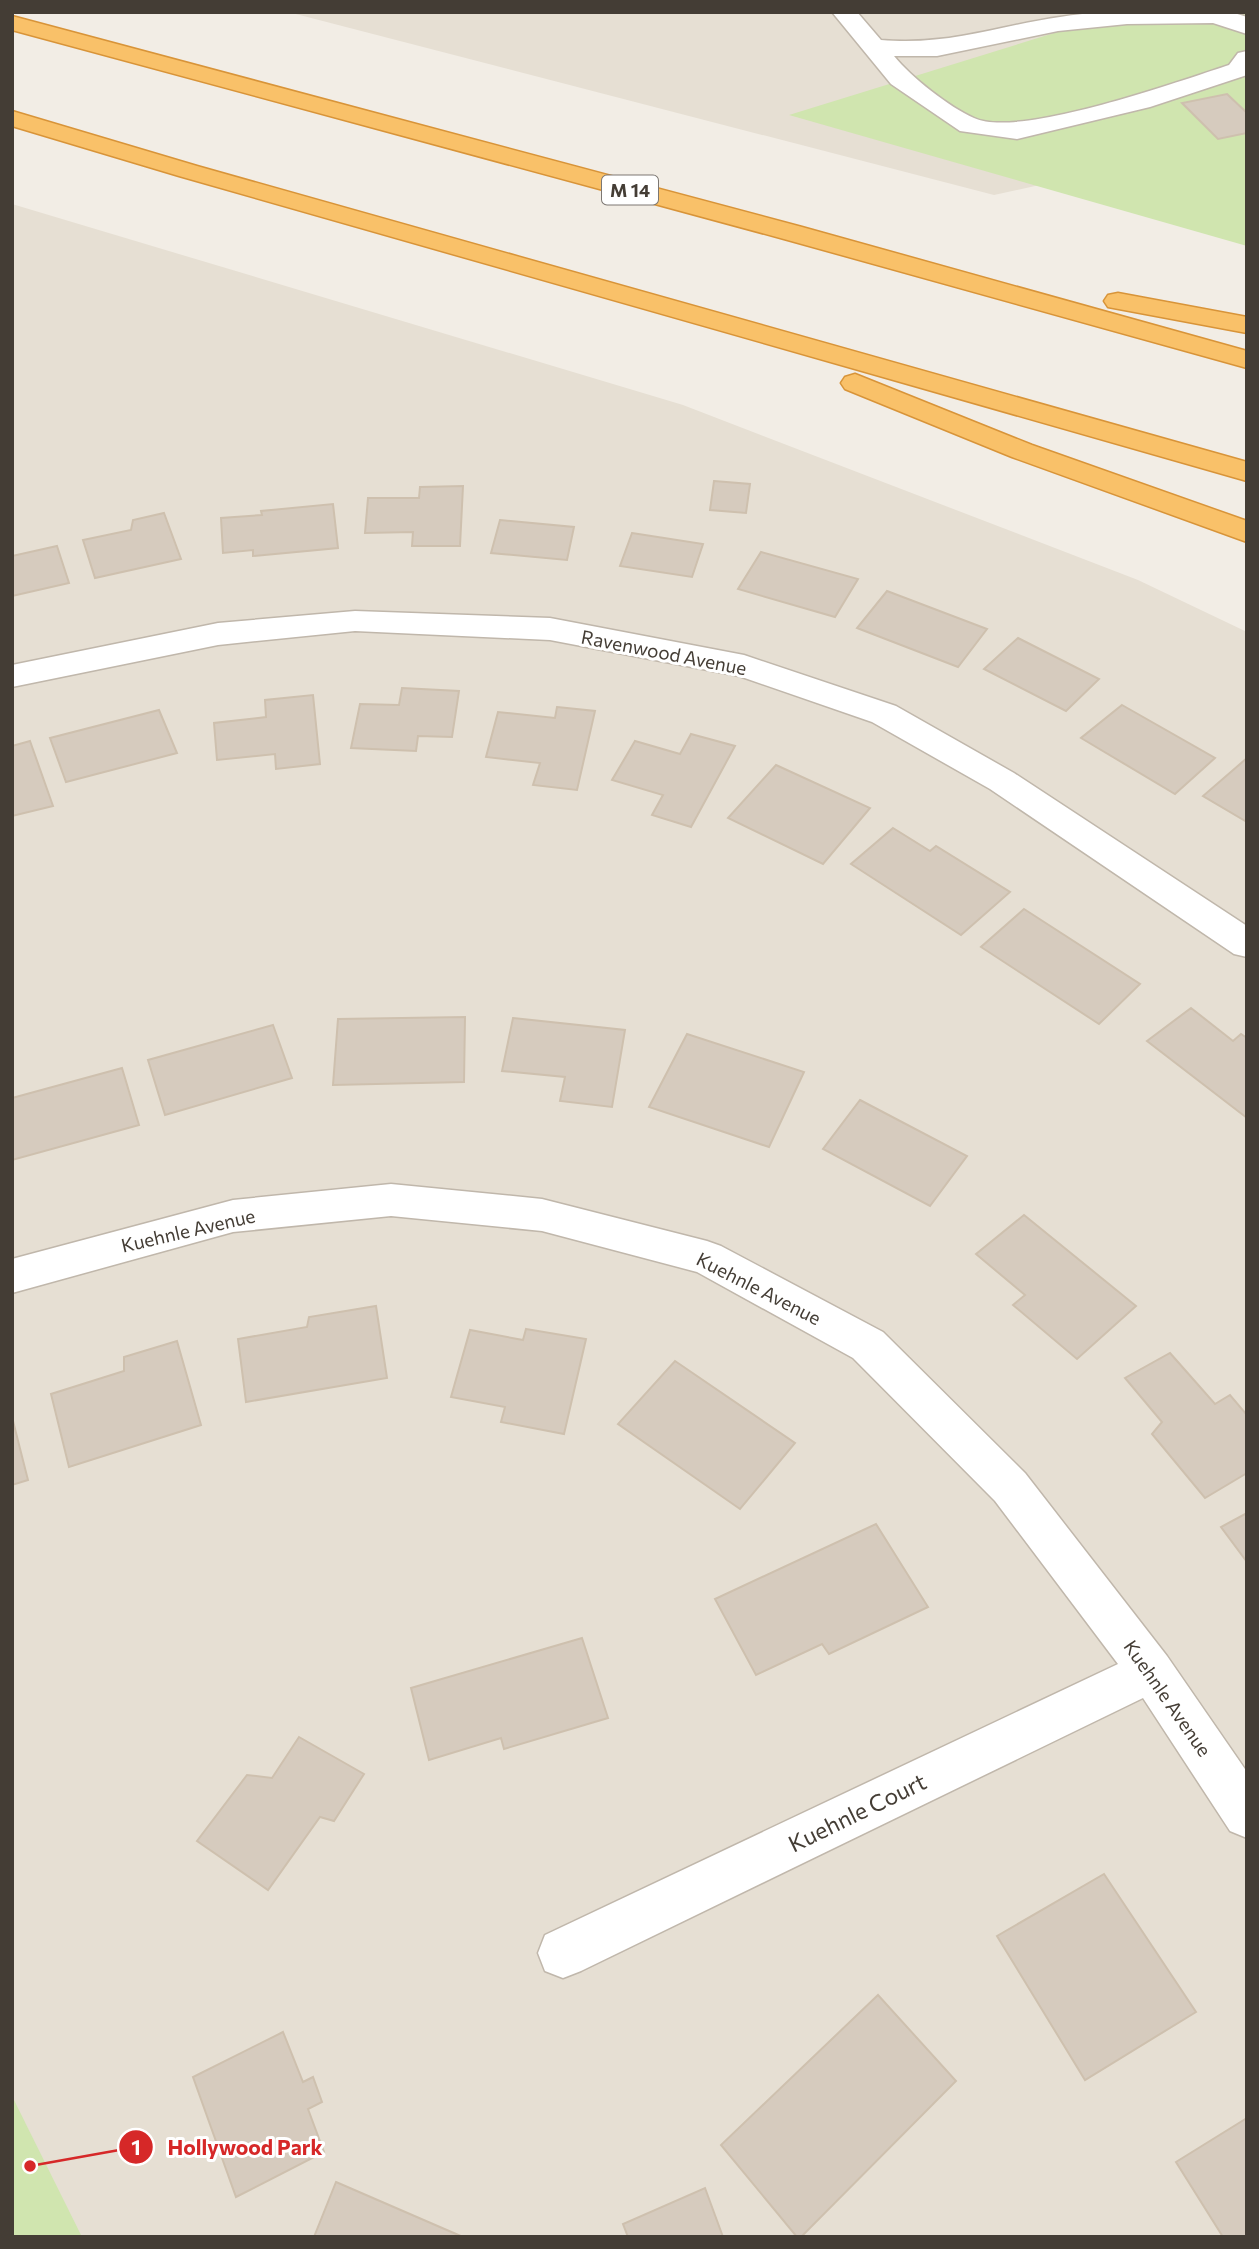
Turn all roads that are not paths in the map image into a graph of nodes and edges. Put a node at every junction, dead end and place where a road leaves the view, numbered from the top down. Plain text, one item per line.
1 (844, 12) edge
2 (12, 23) edge
3 (1247, 27) edge
4 (873, 47) junction
5 (1247, 58) edge
6 (12, 118) edge
7 (880, 258) junction
8 (679, 310) junction
9 (1247, 324) edge
10 (1247, 360) edge
11 (1247, 472) edge
12 (1247, 532) edge
13 (12, 676) edge
14 (1247, 944) edge
15 (12, 1276) edge
16 (1152, 1671) junction
17 (1247, 1814) edge
18 (562, 1953) dead end

1 - 4 street
2 - 7 highway, M 14
3 - 4 street
4 - 5 street
6 - 8 highway
7 - 9 highway
7 - 10 highway, M 14
8 - 11 highway
8 - 12 highway
13 - 14 street, Ravenwood Avenue
15 - 16 street, Kuehnle Avenue
16 - 17 street, Kuehnle Avenue
16 - 18 street, Kuehnle Court

